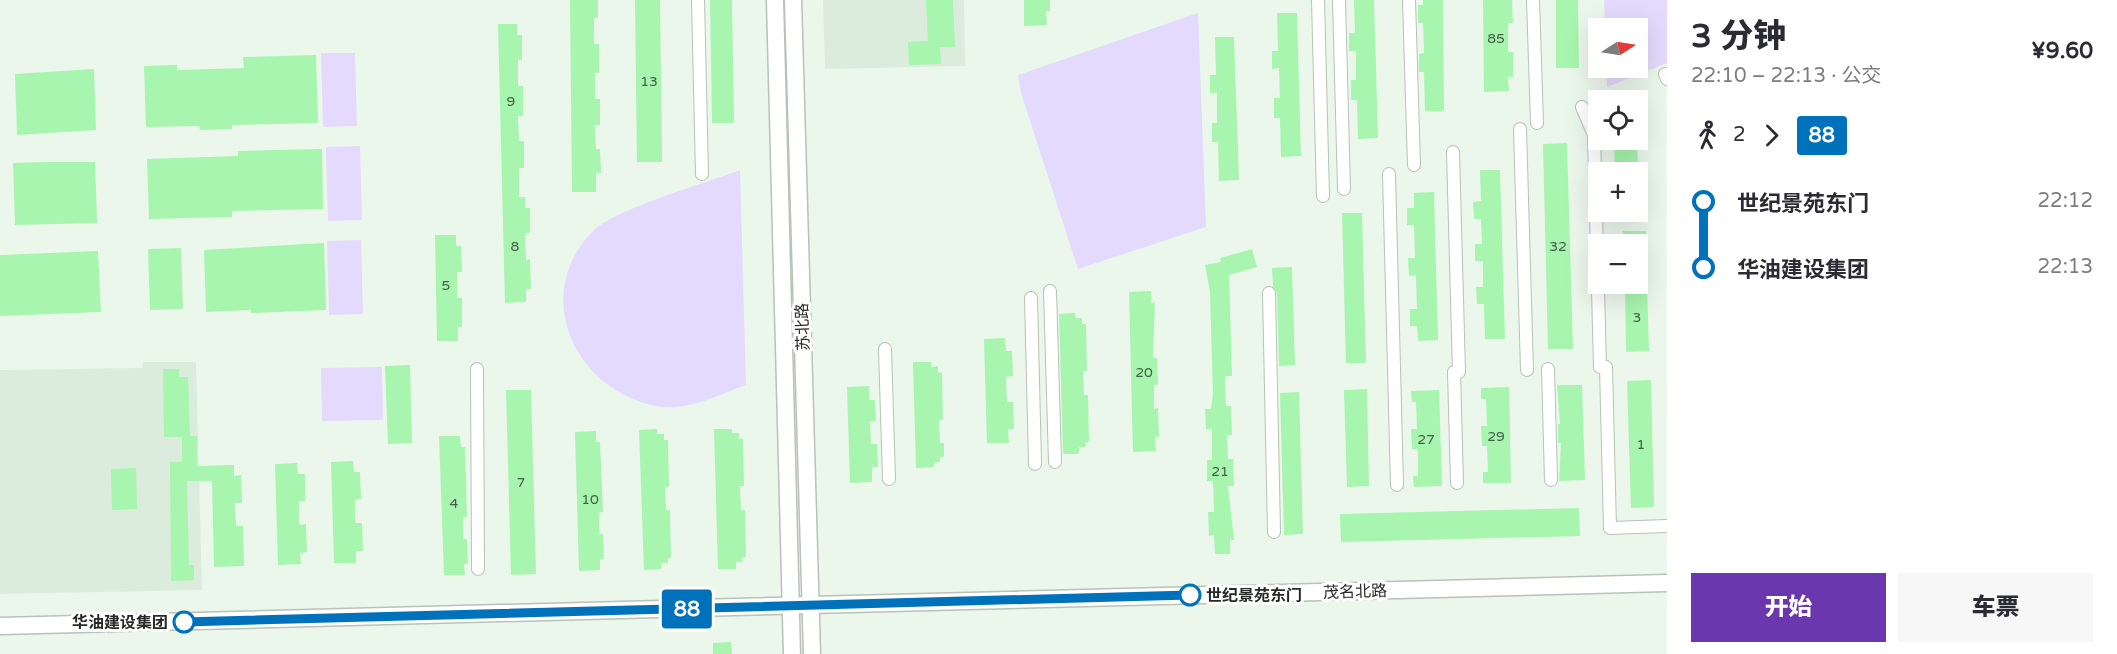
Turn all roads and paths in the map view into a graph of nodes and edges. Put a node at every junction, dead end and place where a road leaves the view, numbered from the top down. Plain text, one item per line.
1 (698, 0) edge
2 (775, 0) edge
3 (793, 0) edge
4 (1318, 0) edge
5 (1339, 0) edge
6 (1409, 0) edge
7 (1533, 0) edge
8 (1581, 107) dead end
9 (1537, 123) dead end
10 (1520, 129) dead end
11 (1453, 152) dead end
12 (1414, 165) dead end
13 (702, 174) dead end
14 (1389, 174) dead end
15 (1344, 189) dead end
16 (1323, 196) dead end
17 (1050, 291) dead end
18 (1269, 293) dead end
19 (1031, 298) dead end
20 (885, 349) dead end
21 (477, 369) dead end
22 (1548, 369) dead end
23 (1527, 370) dead end
24 (1055, 462) dead end
25 (1035, 464) dead end
26 (889, 479) dead end
27 (1551, 480) dead end
28 (1457, 483) dead end
29 (1397, 485) dead end
30 (1667, 526) edge
31 (1274, 532) dead end
32 (478, 569) dead end
33 (1667, 583) edge
34 (790, 606) junction
35 (810, 606) junction
36 (0, 626) edge
37 (792, 654) edge
38 (812, 654) edge

1 - 13 street
2 - 34 street, 苏北路
3 - 35 street, 苏北路
4 - 16 street
5 - 15 street
6 - 12 street
7 - 9 street
8 - 30 street
10 - 23 street
11 - 28 street
14 - 29 street
17 - 24 street
18 - 31 street
19 - 25 street
20 - 26 street
21 - 32 street
22 - 27 street
33 - 35 street, 茂名北路
34 - 35 street, 茂名北路
34 - 36 street, 茂名北路
34 - 37 street, 苏北路
35 - 38 street, 苏北路

